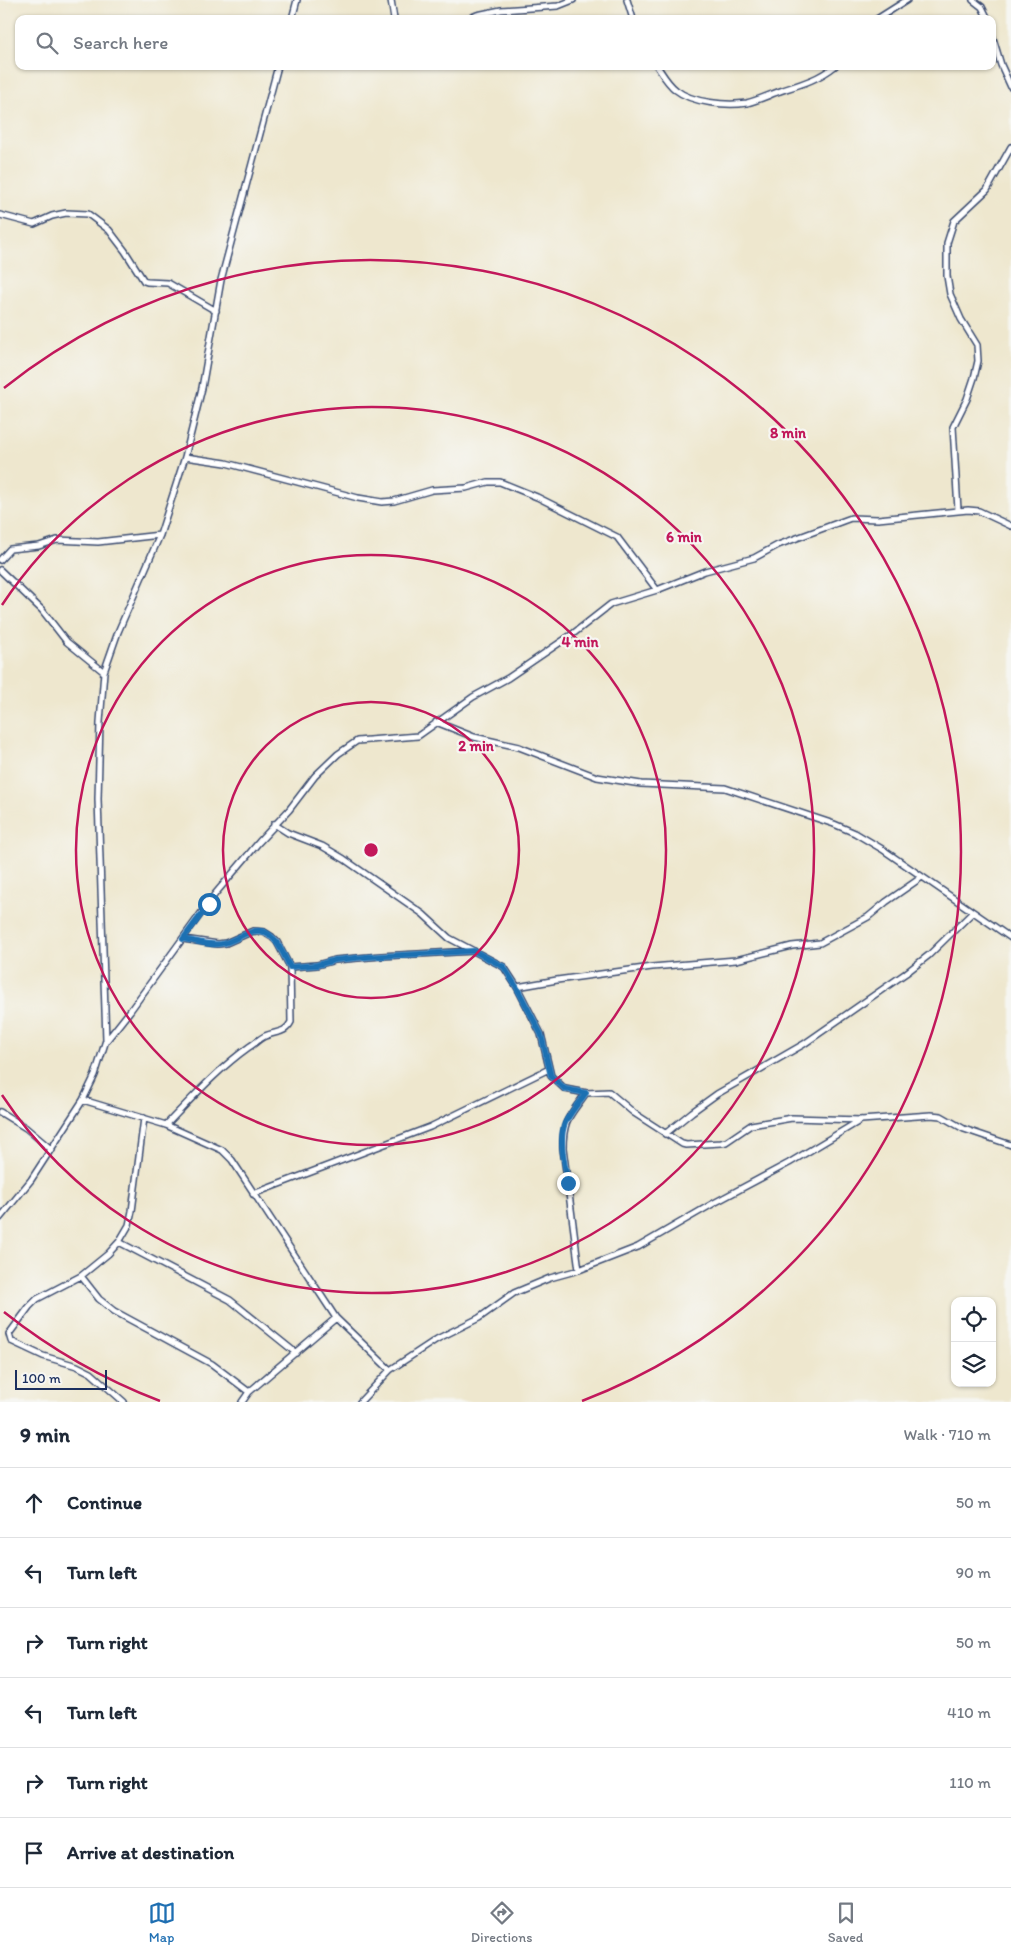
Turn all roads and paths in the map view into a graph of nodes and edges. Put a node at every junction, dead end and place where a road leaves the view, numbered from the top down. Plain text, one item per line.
1 (297, 0) edge
2 (391, 0) edge
3 (573, 0) edge
4 (627, 0) edge
5 (907, 0) edge
6 (973, 0) edge
7 (293, 15) edge
8 (393, 15) edge
9 (477, 15) edge
10 (632, 15) edge
11 (883, 15) edge
12 (986, 15) edge
13 (996, 48) edge
14 (277, 70) edge
15 (660, 70) edge
16 (829, 70) edge
17 (1011, 87) edge
18 (1011, 147) edge
19 (0, 215) edge
20 (216, 310) junction
21 (185, 457) junction
22 (958, 510) junction
23 (1011, 526) edge
24 (160, 535) junction
25 (0, 560) edge
26 (0, 570) edge
27 (657, 590) junction
28 (104, 672) junction
29 (436, 722) junction
30 (274, 824) junction
31 (922, 878) junction
32 (972, 913) junction
33 (1011, 938) edge
34 (183, 939) junction
35 (474, 951) junction
36 (290, 967) junction
37 (517, 988) junction
38 (106, 1040) junction
39 (549, 1069) junction
40 (586, 1093) junction
41 (83, 1100) junction
42 (0, 1112) edge
43 (144, 1118) junction
44 (861, 1120) junction
45 (166, 1125) junction
46 (665, 1134) junction
47 (1011, 1144) edge
48 (52, 1150) junction
49 (253, 1194) junction
50 (0, 1218) edge
51 (119, 1242) junction
52 (579, 1270) junction
53 (81, 1276) junction
54 (336, 1318) junction
55 (296, 1353) junction
56 (390, 1370) junction
57 (249, 1392) junction
58 (124, 1402) edge
59 (242, 1402) edge
60 (360, 1402) edge

1 - 7 street
2 - 8 street
3 - 9 street
4 - 10 street
5 - 11 street
6 - 12 street
13 - 17 street
14 - 20 street
15 - 16 street
18 - 22 street
19 - 20 street
20 - 21 street
21 - 24 street
21 - 27 street
22 - 23 street
22 - 27 street
24 - 25 street
24 - 28 street
26 - 28 street
27 - 29 street
28 - 38 street
29 - 30 street
29 - 31 street
30 - 34 street
30 - 35 street
31 - 32 street
31 - 37 street
32 - 33 street
32 - 46 street
34 - 36 street
34 - 38 street
35 - 36 street
35 - 37 street
36 - 45 street
37 - 39 street
38 - 41 street
39 - 40 street
39 - 49 street
40 - 46 street
40 - 52 street
41 - 43 street
41 - 48 street
42 - 48 street
43 - 45 street
43 - 51 street
44 - 46 street
44 - 47 street
44 - 52 street
45 - 49 street
48 - 50 street
49 - 54 street
51 - 53 street
51 - 55 street
52 - 56 street
53 - 57 street
53 - 58 street
54 - 55 street
54 - 56 street
55 - 57 street
56 - 60 street
57 - 59 street

